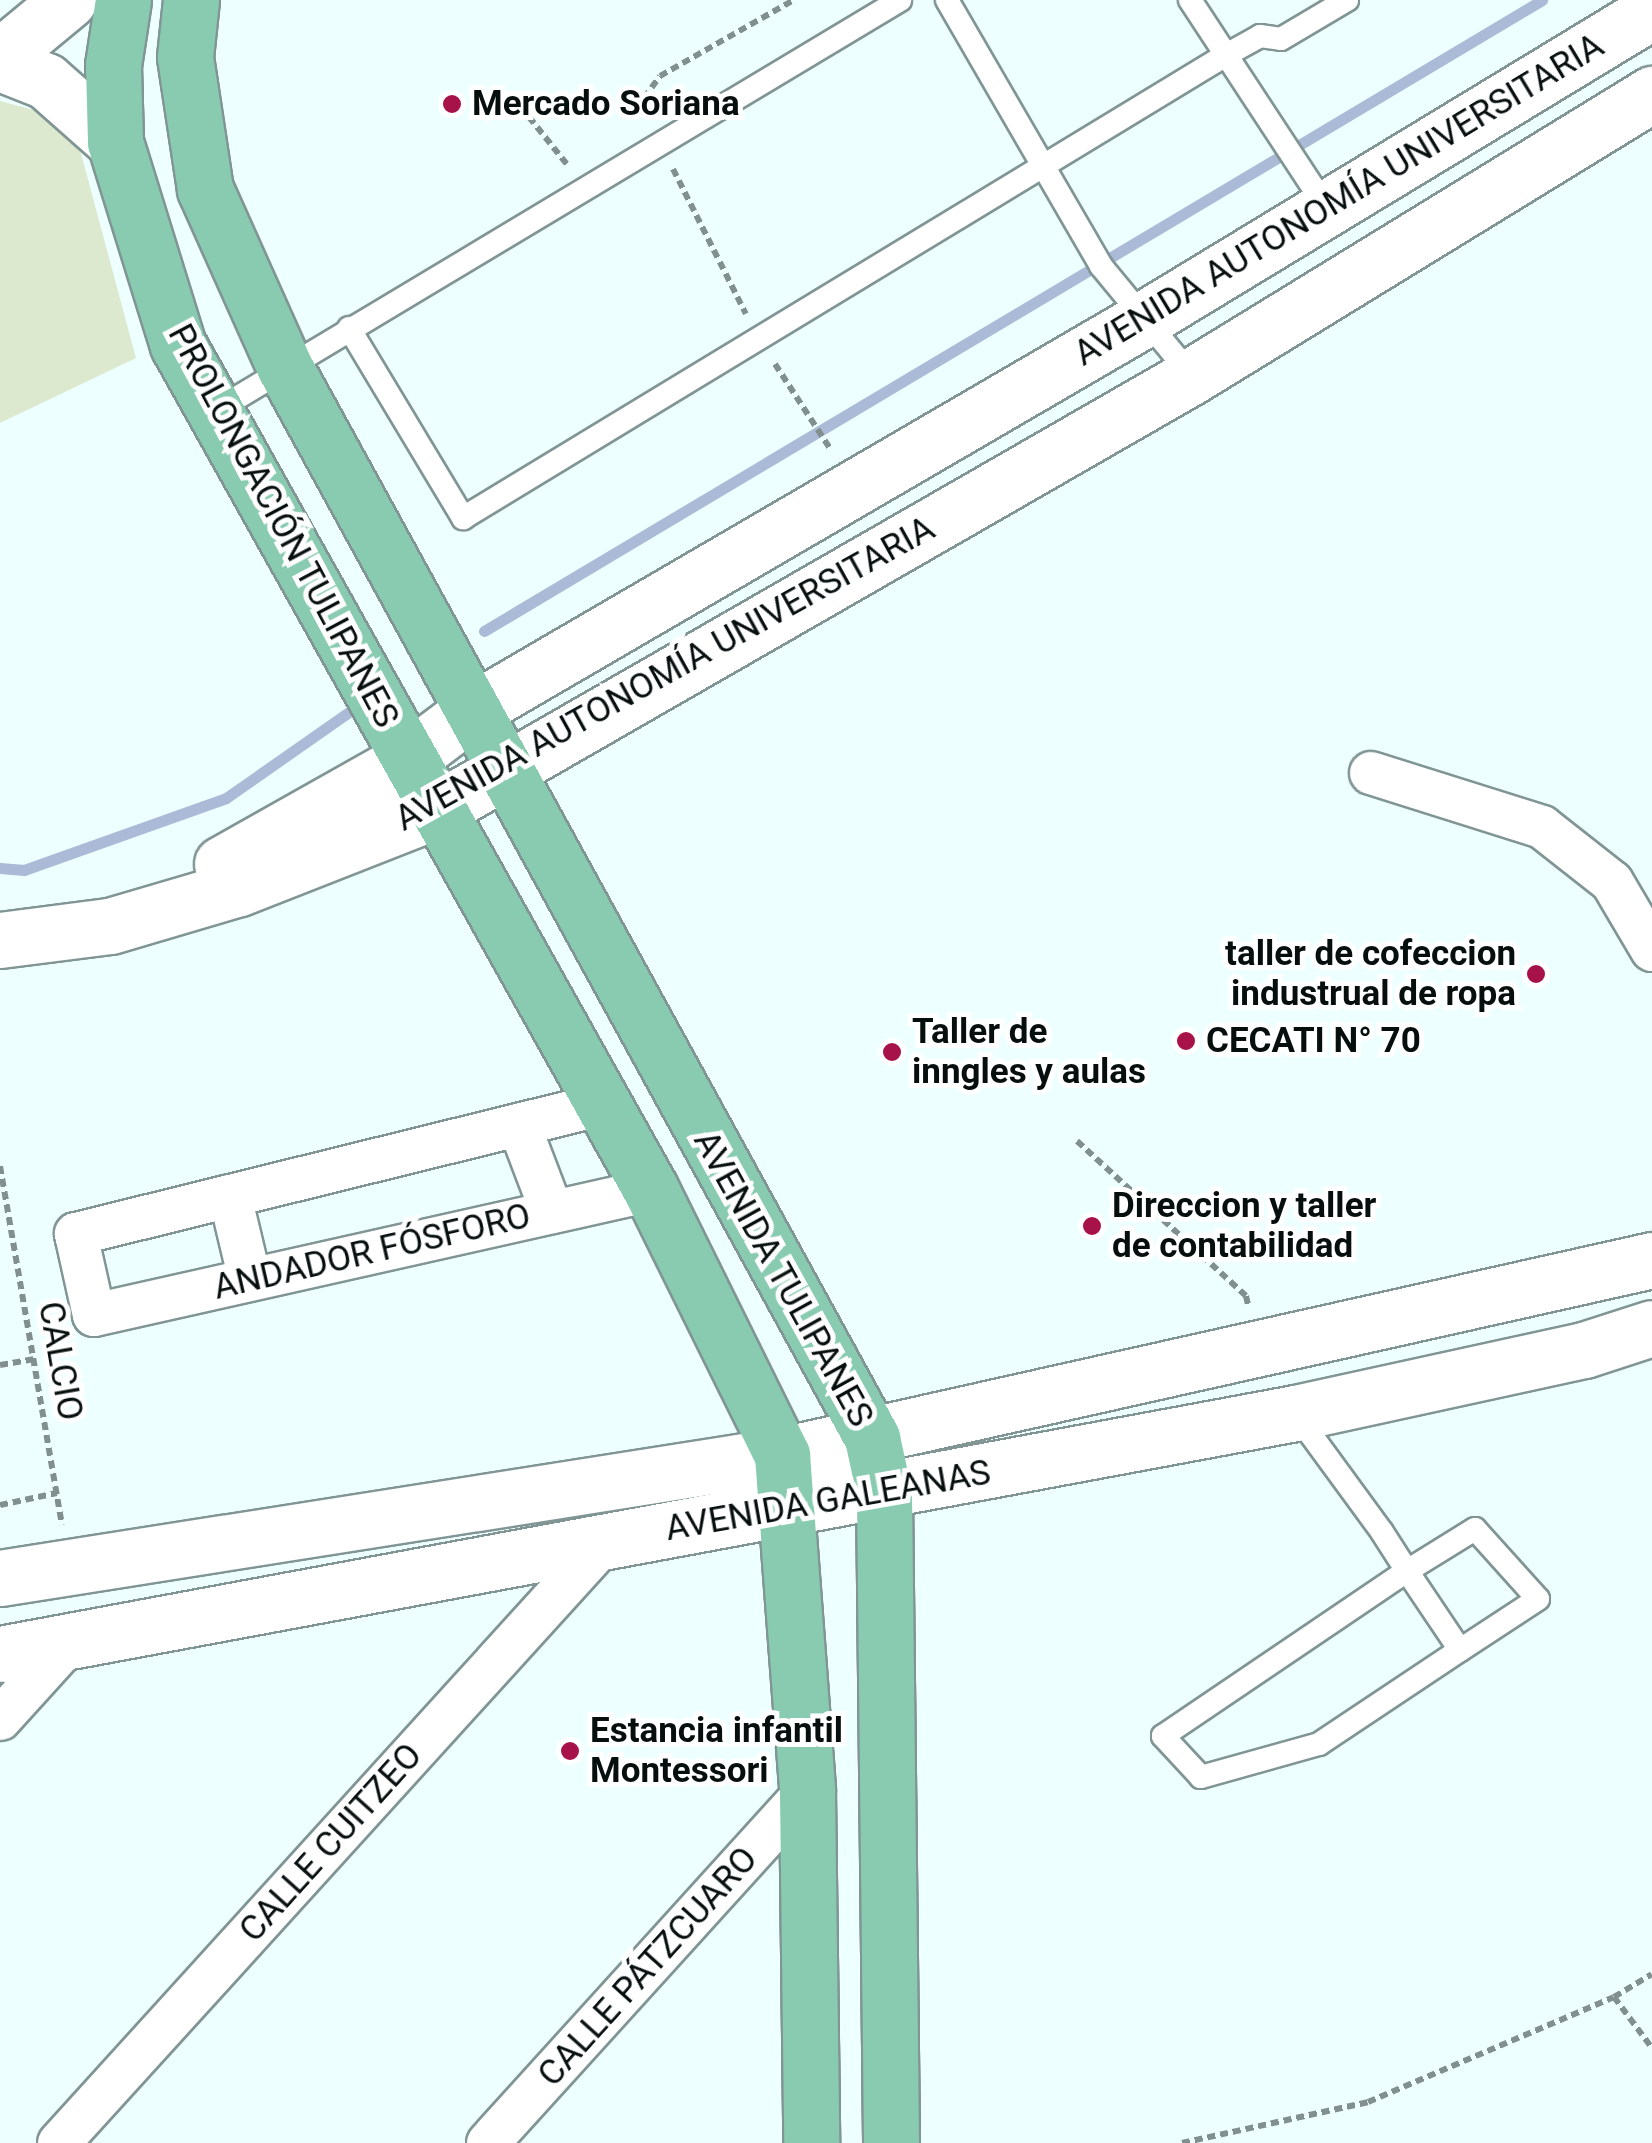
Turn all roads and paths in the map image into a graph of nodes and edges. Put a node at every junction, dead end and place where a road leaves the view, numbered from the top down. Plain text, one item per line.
1 (69, 0) edge
2 (123, 0) edge
3 (191, 0) edge
4 (794, 0) edge
5 (900, 0) edge
6 (947, 0) edge
7 (1190, 0) edge
8 (1347, 0) edge
9 (1652, 11) edge
10 (1226, 55) junction
11 (0, 60) edge
12 (1652, 94) edge
13 (530, 117) dead end
14 (114, 142) junction
15 (660, 142) junction
16 (1044, 165) junction
17 (576, 176) dead end
18 (1314, 188) junction
19 (1141, 321) junction
20 (349, 328) junction
21 (758, 339) junction
22 (284, 366) junction
23 (1192, 376) junction
24 (215, 411) junction
25 (856, 489) junction
26 (400, 572) junction
27 (330, 616) junction
28 (472, 710) junction
29 (408, 759) junction
30 (1372, 772) dead end
31 (502, 773) junction
32 (435, 811) junction
33 (110, 926) junction
34 (0, 940) edge
35 (1652, 950) edge
36 (603, 1104) junction
37 (518, 1124) junction
38 (1078, 1141) dead end
39 (0, 1166) edge
40 (651, 1190) junction
41 (230, 1196) junction
42 (552, 1212) junction
43 (1652, 1260) edge
44 (250, 1280) junction
45 (1652, 1328) edge
46 (1256, 1350) junction
47 (34, 1359) junction
48 (0, 1365) edge
49 (1295, 1413) junction
50 (872, 1438) junction
51 (785, 1480) junction
52 (884, 1493) junction
53 (57, 1494) junction
54 (0, 1505) edge
55 (604, 1542) junction
56 (67, 1566) junction
57 (1407, 1571) junction
58 (0, 1578) edge
59 (67, 1645) junction
60 (1460, 1650) junction
61 (0, 1654) edge
62 (0, 1720) edge
63 (807, 1791) junction
64 (1652, 1974) edge
65 (1614, 1997) junction
66 (1652, 2048) edge
67 (59, 2143) edge
68 (488, 2143) edge
69 (811, 2143) edge
70 (891, 2143) edge
71 (1182, 2143) edge

1 - 11 street
2 - 14 main road, PROLONGACIÓN TULIPANES
3 - 22 main road
4 - 15 path
5 - 15 lane
6 - 16 lane
7 - 10 lane
8 - 10 lane
9 - 18 street, AVENIDA AUTONOMÍA UNIVERSITARIA
10 - 16 lane
10 - 18 lane
11 - 14 street
12 - 23 street, AVENIDA AUTONOMÍA UNIVERSITARIA
13 - 17 path
14 - 24 main road, PROLONGACIÓN TULIPANES
15 - 20 lane
15 - 21 path
16 - 19 lane
16 - 21 lane
18 - 19 street, AVENIDA AUTONOMÍA UNIVERSITARIA
19 - 23 lane
19 - 25 street, AVENIDA AUTONOMÍA UNIVERSITARIA
20 - 21 lane
20 - 22 lane
21 - 25 path
22 - 24 lane
22 - 26 main road
23 - 31 street, AVENIDA AUTONOMÍA UNIVERSITARIA
24 - 27 main road, PROLONGACIÓN TULIPANES
25 - 28 street, AVENIDA AUTONOMÍA UNIVERSITARIA
26 - 27 main road
26 - 28 main road
27 - 29 main road, PROLONGACIÓN TULIPANES
28 - 29 street, AVENIDA AUTONOMÍA UNIVERSITARIA
28 - 31 main road, AVENIDA TULIPANES
29 - 32 main road, AVENIDA TULIPANES
29 - 33 street, AVENIDA AUTONOMÍA UNIVERSITARIA
30 - 35 street
31 - 32 street, AVENIDA AUTONOMÍA UNIVERSITARIA
31 - 50 main road, AVENIDA TULIPANES
32 - 33 street, AVENIDA AUTONOMÍA UNIVERSITARIA
32 - 36 main road, AVENIDA TULIPANES
33 - 34 street
36 - 37 street
36 - 40 main road, AVENIDA TULIPANES
37 - 41 street
37 - 42 street
38 - 46 path
39 - 47 path, CALCIO
40 - 42 street, ANDADOR FÓSFORO
40 - 51 main road, AVENIDA TULIPANES
41 - 44 street
41 - 44 street, ANDADOR FÓSFORO
42 - 44 street, ANDADOR FÓSFORO
43 - 46 street, AVENIDA GALEANAS
45 - 49 street, AVENIDA GALEANAS
46 - 50 street, AVENIDA GALEANAS
47 - 48 path
47 - 53 path, CALCIO
49 - 52 street, AVENIDA GALEANAS
49 - 57 lane
50 - 51 street, AVENIDA GALEANAS
50 - 52 main road, AVENIDA TULIPANES
51 - 52 street, AVENIDA GALEANAS
51 - 55 street, AVENIDA GALEANAS
51 - 56 street, AVENIDA GALEANAS
51 - 63 main road, AVENIDA TULIPANES
52 - 70 main road, AVENIDA TULIPANES
53 - 54 path
53 - 56 path, CALCIO
55 - 59 street, AVENIDA GALEANAS
55 - 67 street, CALLE CUITZEO
56 - 58 street, AVENIDA GALEANAS
57 - 60 lane
57 - 60 lane
57 - 60 lane
59 - 61 street, AVENIDA GALEANAS
59 - 62 street
63 - 68 street, CALLE PÁTZCUARO
63 - 69 main road, AVENIDA TULIPANES
64 - 65 path
65 - 66 path
65 - 71 path

